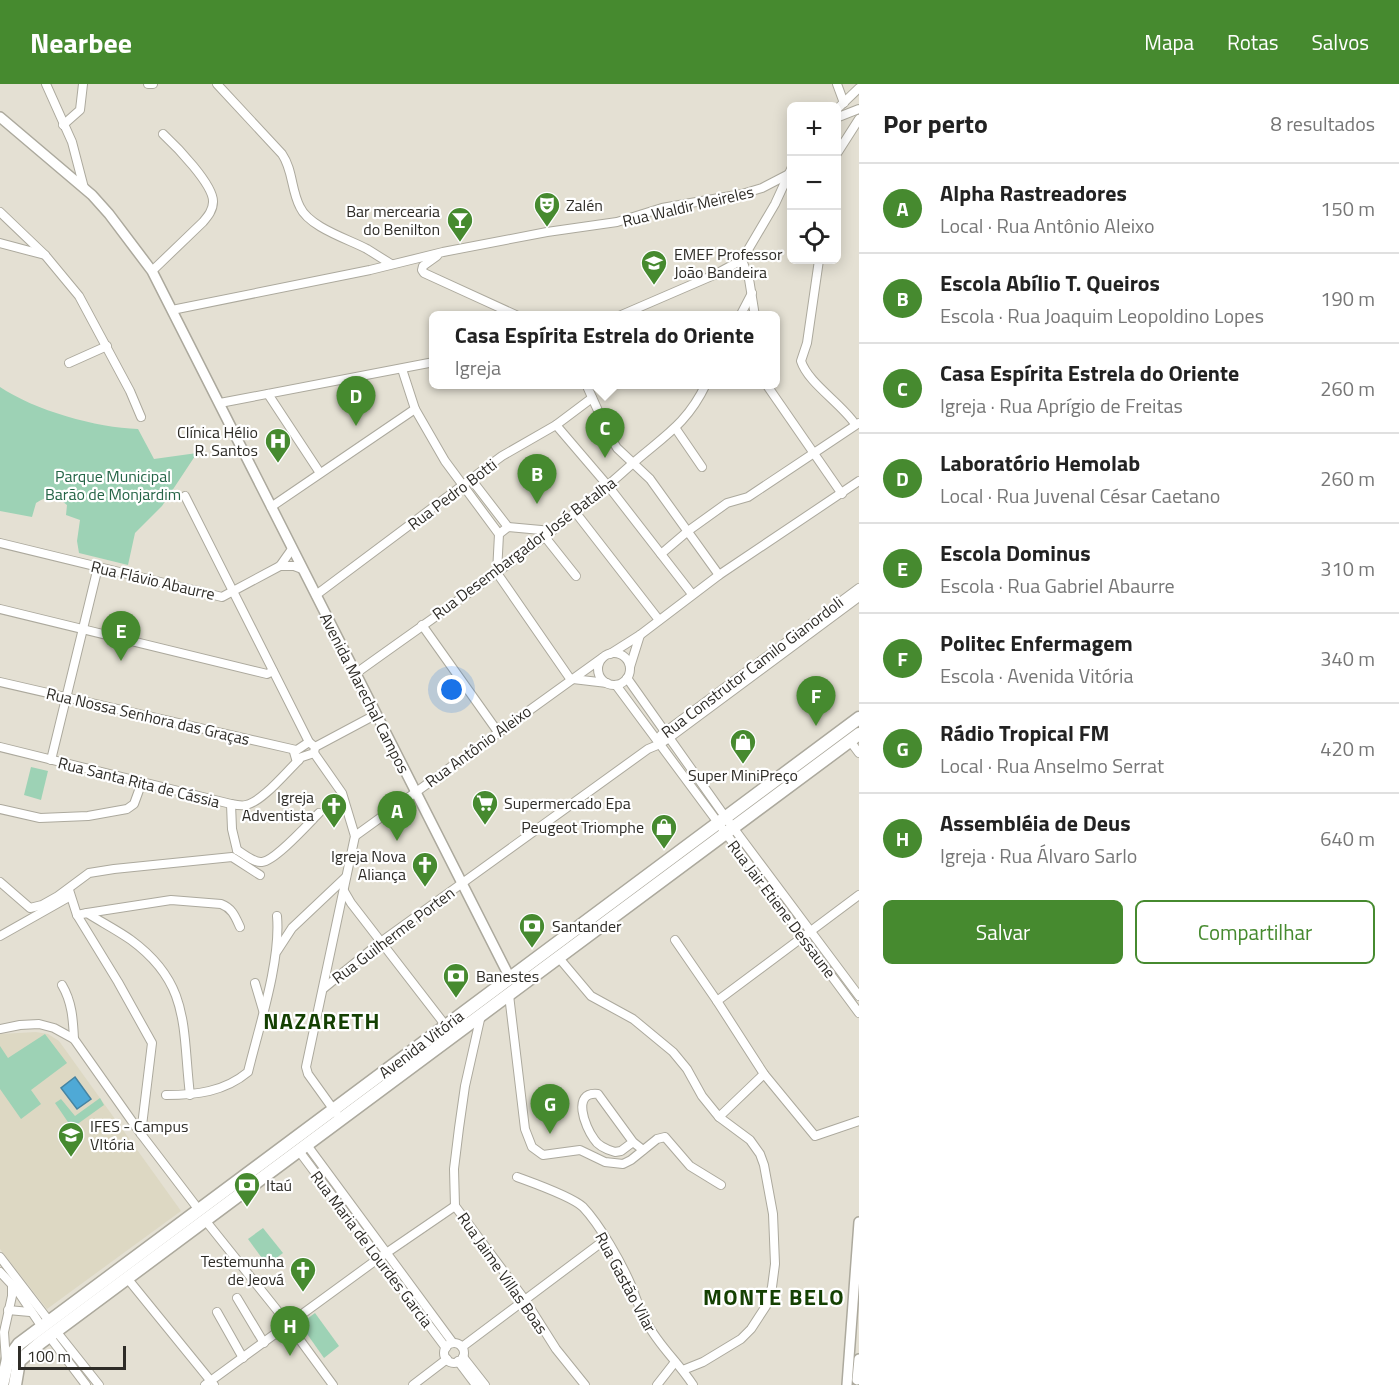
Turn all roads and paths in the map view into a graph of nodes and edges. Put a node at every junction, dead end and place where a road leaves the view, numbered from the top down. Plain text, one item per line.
1 (46, 84) edge
2 (83, 84) edge
3 (148, 84) edge
4 (153, 84) edge
5 (217, 84) edge
6 (837, 84) edge
7 (859, 88) edge
8 (843, 103) junction
9 (841, 105) edge
10 (859, 109) edge
11 (841, 116) edge
12 (0, 117) edge
13 (859, 119) edge
14 (63, 125) junction
15 (163, 134) dead end
16 (841, 148) edge
17 (787, 175) joint
18 (84, 188) junction
19 (0, 212) edge
20 (0, 243) edge
21 (443, 252) junction
22 (45, 255) junction
23 (742, 260) junction
24 (391, 264) junction
25 (818, 264) edge
26 (152, 271) junction
27 (752, 293) junction
28 (172, 310) junction
29 (509, 311) edge
30 (628, 311) edge
31 (742, 311) edge
32 (754, 311) edge
33 (107, 346) junction
34 (69, 363) dead end
35 (429, 363) edge
36 (402, 369) junction
37 (588, 389) edge
38 (703, 389) edge
39 (769, 389) edge
40 (268, 394) junction
41 (592, 398) junction
42 (220, 404) junction
43 (415, 409) junction
44 (141, 417) dead end
45 (857, 423) edge
46 (556, 424) junction
47 (676, 429) junction
48 (812, 452) junction
49 (634, 463) junction
50 (702, 466) dead end
51 (320, 473) junction
52 (471, 479) junction
53 (859, 481) edge
54 (462, 486) junction
55 (609, 487) junction
56 (842, 494) junction
57 (185, 496) dead end
58 (271, 507) junction
59 (576, 513) junction
60 (508, 527) junction
61 (688, 531) junction
62 (499, 534) junction
63 (549, 534) junction
64 (0, 543) edge
65 (292, 549) junction
66 (661, 554) junction
67 (280, 566) junction
68 (98, 567) junction
69 (302, 569) junction
70 (497, 573) junction
71 (719, 575) junction
72 (576, 576) dead end
73 (859, 588) edge
74 (232, 593) junction
75 (692, 594) junction
76 (316, 595) junction
77 (859, 597) edge
78 (0, 609) edge
79 (659, 620) junction
80 (422, 626) junction
81 (84, 629) junction
82 (640, 635) junction
83 (610, 654) junction
84 (602, 658) junction
85 (630, 668) junction
86 (273, 671) junction
87 (355, 674) junction
88 (627, 678) junction
89 (572, 680) junction
90 (0, 681) edge
91 (612, 684) junction
92 (67, 698) junction
93 (375, 715) junction
94 (859, 718) edge
95 (498, 732) junction
96 (667, 734) junction
97 (854, 737) edge
98 (658, 741) junction
99 (0, 747) edge
100 (313, 747) junction
101 (296, 750) junction
102 (859, 753) edge
103 (51, 760) junction
104 (298, 760) junction
105 (142, 782) junction
106 (414, 792) junction
107 (231, 804) junction
108 (0, 809) edge
109 (319, 813) dead end
110 (726, 826) junction
111 (355, 836) junction
112 (235, 853) junction
113 (260, 875) dead end
114 (347, 877) junction
115 (0, 882) edge
116 (462, 883) junction
117 (344, 891) junction
118 (69, 894) junction
119 (859, 895) edge
120 (351, 903) junction
121 (339, 908) junction
122 (87, 913) junction
123 (77, 915) junction
124 (277, 915) dead end
125 (240, 927) dead end
126 (811, 930) junction
127 (0, 936) edge
128 (803, 936) junction
129 (675, 940) dead end
130 (381, 941) junction
131 (276, 952) junction
132 (559, 958) junction
133 (510, 978) junction
134 (255, 983) dead end
135 (62, 985) dead end
136 (324, 988) junction
137 (859, 996) edge
138 (504, 998) junction
139 (718, 1003) junction
140 (263, 1011) junction
141 (859, 1013) edge
142 (481, 1016) junction
143 (446, 1026) junction
144 (464, 1028) junction
145 (0, 1029) edge
146 (74, 1039) junction
147 (476, 1042) junction
148 (764, 1074) junction
149 (165, 1095) dead end
150 (190, 1095) junction
151 (337, 1115) junction
152 (719, 1117) junction
153 (859, 1121) edge
154 (141, 1134) junction
155 (633, 1142) junction
156 (303, 1148) junction
157 (643, 1150) junction
158 (516, 1177) dead end
159 (721, 1185) dead end
160 (455, 1206) junction
161 (202, 1215) junction
162 (859, 1222) edge
163 (858, 1233) edge
164 (606, 1239) junction
165 (387, 1253) junction
166 (0, 1257) edge
167 (379, 1258) junction
168 (0, 1272) edge
169 (127, 1278) junction
170 (16, 1290) junction
171 (237, 1298) dead end
172 (525, 1300) junction
173 (8, 1310) junction
174 (30, 1312) junction
175 (217, 1312) dead end
176 (289, 1325) junction
177 (49, 1329) junction
178 (2, 1333) edge
179 (264, 1343) junction
180 (449, 1345) junction
181 (462, 1347) junction
182 (243, 1358) junction
183 (447, 1359) junction
184 (460, 1359) junction
185 (859, 1359) edge
186 (675, 1362) junction
187 (6, 1364) junction
188 (683, 1370) junction
189 (858, 1380) edge
190 (210, 1384) edge
191 (2, 1385) edge
192 (15, 1385) edge
193 (86, 1385) edge
194 (99, 1385) edge
195 (333, 1385) edge
196 (413, 1385) edge
197 (476, 1385) edge
198 (485, 1385) edge
199 (585, 1385) edge
200 (657, 1385) edge
201 (693, 1385) edge
202 (847, 1385) edge

1 - 14 street
2 - 14 street
3 - 4 street
5 - 24 street
6 - 8 street
7 - 8 street
8 - 9 street
10 - 11 street
12 - 18 street, Avenida Marechal Campos
13 - 16 street
14 - 18 street
15 - 26 street
17 - 21 street, Rua Waldir Meireles
17 - 23 street
18 - 26 street, Avenida Marechal Campos
19 - 22 street
20 - 22 street
21 - 24 street, Rua Waldir Meireles
21 - 29 street
22 - 33 street
23 - 27 street
23 - 30 street
24 - 28 street, Rua Waldir Meireles
25 - 45 street
26 - 28 street, Avenida Marechal Campos
27 - 31 street
27 - 32 street
28 - 42 street, Avenida Marechal Campos
33 - 34 street
33 - 44 street
35 - 36 street
36 - 40 street
36 - 43 street
37 - 41 street
38 - 47 street, Rua Desembargador José Batalha
39 - 48 street
40 - 42 street
40 - 51 street
41 - 46 street, Rua Pedro Botti
41 - 49 street
42 - 58 street, Avenida Marechal Campos
43 - 51 street
43 - 54 street
45 - 48 street
46 - 52 street, Rua Pedro Botti
46 - 55 street
47 - 49 street, Rua Desembargador José Batalha
47 - 50 street
48 - 56 street
48 - 61 street
49 - 55 street, Rua Desembargador José Batalha
49 - 61 street
51 - 58 street
52 - 54 street, Rua Pedro Botti
52 - 60 street
53 - 56 street
54 - 62 street
54 - 76 street, Rua Pedro Botti
55 - 59 street, Rua Desembargador José Batalha
55 - 66 street
56 - 71 street
57 - 74 street
58 - 65 street, Avenida Marechal Campos
59 - 63 street, Rua Desembargador José Batalha
59 - 79 street
60 - 62 street
60 - 63 street
61 - 66 street
61 - 71 street
62 - 70 street
63 - 70 street, Rua Desembargador José Batalha
63 - 72 street
64 - 68 street, Rua Flávio Abaurre
65 - 67 street, Rua Flávio Abaurre
65 - 69 street, Avenida Marechal Campos
66 - 75 street
67 - 69 street
67 - 74 street, Rua Flávio Abaurre
68 - 74 street, Rua Flávio Abaurre
68 - 81 street
69 - 76 street, Avenida Marechal Campos
70 - 80 street, Rua Desembargador José Batalha
70 - 89 street
71 - 75 street
73 - 96 street, Rua Construtor Camilo Gianordoli
74 - 86 street
75 - 79 street
76 - 87 street, Avenida Marechal Campos
77 - 96 street, Rua Construtor Camilo Gianordoli
78 - 81 street
79 - 82 street
80 - 87 street, Rua Desembargador José Batalha
80 - 95 street
81 - 86 street
81 - 92 street
82 - 83 street
82 - 85 street
83 - 84 street
83 - 85 street
84 - 89 street, Rua Antônio Aleixo
84 - 91 street
85 - 88 street
86 - 100 street
87 - 93 street, Avenida Marechal Campos
88 - 91 street
88 - 96 street
89 - 91 street
89 - 95 street, Rua Antônio Aleixo
90 - 92 street, Rua Nossa Senhora das Graças
91 - 98 street
92 - 101 street, Rua Nossa Senhora das Graças
92 - 103 street
93 - 100 street
93 - 106 street, Avenida Marechal Campos
94 - 110 main road, Avenida Vitória
95 - 106 street, Rua Antônio Aleixo
96 - 98 street, Rua Construtor Camilo Gianordoli
96 - 110 street
97 - 102 street
97 - 110 main road, Avenida Vitória
98 - 110 street
98 - 116 street, Rua Construtor Camilo Gianordoli
99 - 103 street, Rua Santa Rita de Cássia
100 - 101 street
100 - 104 street, Rua Santa Rita de Cássia
100 - 111 street
101 - 104 street
103 - 105 street, Rua Santa Rita de Cássia
104 - 107 street, Rua Santa Rita de Cássia
105 - 107 street, Rua Santa Rita de Cássia
105 - 108 street
106 - 111 street, Rua Antônio Aleixo
106 - 116 street, Avenida Marechal Campos
107 - 112 street
109 - 112 street
110 - 126 street, Rua Jair Etiene Dessaune
110 - 128 street, Rua Jair Etiene Dessaune
110 - 132 main road, Avenida Vitória
110 - 133 main road, Avenida Vitória
111 - 114 street
112 - 113 street
112 - 118 street
114 - 117 street
114 - 131 street
115 - 118 street
116 - 130 street, Rua Guilherme Porten
116 - 133 street, Avenida Marechal Campos
117 - 120 street
117 - 121 street
118 - 123 street
118 - 127 street
119 - 126 street
120 - 121 street
120 - 130 street
121 - 136 street
122 - 123 street
122 - 125 street
122 - 150 street
123 - 154 street
124 - 131 street
126 - 128 street
126 - 137 street, Rua Jair Etiene Dessaune
128 - 139 street
128 - 141 street, Rua Jair Etiene Dessaune
129 - 139 street
130 - 136 street, Rua Guilherme Porten
130 - 143 street
131 - 140 street
132 - 138 main road, Avenida Vitória
132 - 152 street
133 - 138 main road
133 - 143 main road, Avenida Vitória
134 - 140 street
135 - 146 street
136 - 151 street
138 - 142 main road, Avenida Vitória
138 - 157 street
139 - 148 street
140 - 150 street
142 - 144 main road, Avenida Vitória
142 - 147 street, Rua Jaime Villas Boas
143 - 151 main road, Avenida Vitória
144 - 147 street
144 - 151 main road, Avenida Vitória
145 - 146 street
146 - 154 street
147 - 160 street, Rua Jaime Villas Boas
148 - 152 street
148 - 153 street
149 - 150 street
151 - 156 main road, Avenida Vitória
151 - 161 main road, Avenida Vitória
152 - 188 street
154 - 161 street
155 - 155 street
155 - 157 street
156 - 161 main road, Avenida Vitória
156 - 165 street, Rua Maria de Lourdes Garcia
156 - 167 street, Rua Maria de Lourdes Garcia
157 - 159 street
158 - 164 street, Rua Gastão Vilar
160 - 165 street
160 - 172 street, Rua Jaime Villas Boas
161 - 169 main road, Avenida Vitória
161 - 176 street
161 - 177 main road, Avenida Vitória
162 - 163 street
163 - 202 street
164 - 172 street
164 - 186 street, Rua Gastão Vilar
165 - 167 street
165 - 180 street, Rua Maria de Lourdes Garcia
166 - 170 street
167 - 176 street
167 - 180 street, Rua Maria de Lourdes Garcia
168 - 170 street
169 - 177 main road, Avenida Vitória
169 - 190 street
170 - 173 street
170 - 174 street
170 - 177 street
171 - 179 street
172 - 181 street
172 - 199 street, Rua Jaime Villas Boas
173 - 174 street
173 - 178 street
174 - 177 street
175 - 182 street
176 - 179 street
176 - 195 street
177 - 187 main road, Avenida Vitória
177 - 192 main road, Avenida Vitória
177 - 193 street
177 - 194 street
178 - 187 street
179 - 182 street
180 - 181 street
180 - 183 street
181 - 184 street
182 - 190 street
183 - 184 street
183 - 196 street
184 - 197 street
184 - 198 street
185 - 189 street
186 - 188 street, Rua Gastão Vilar
186 - 200 street
187 - 191 main road, Avenida Vitória
188 - 201 street, Rua Gastão Vilar
189 - 202 street

